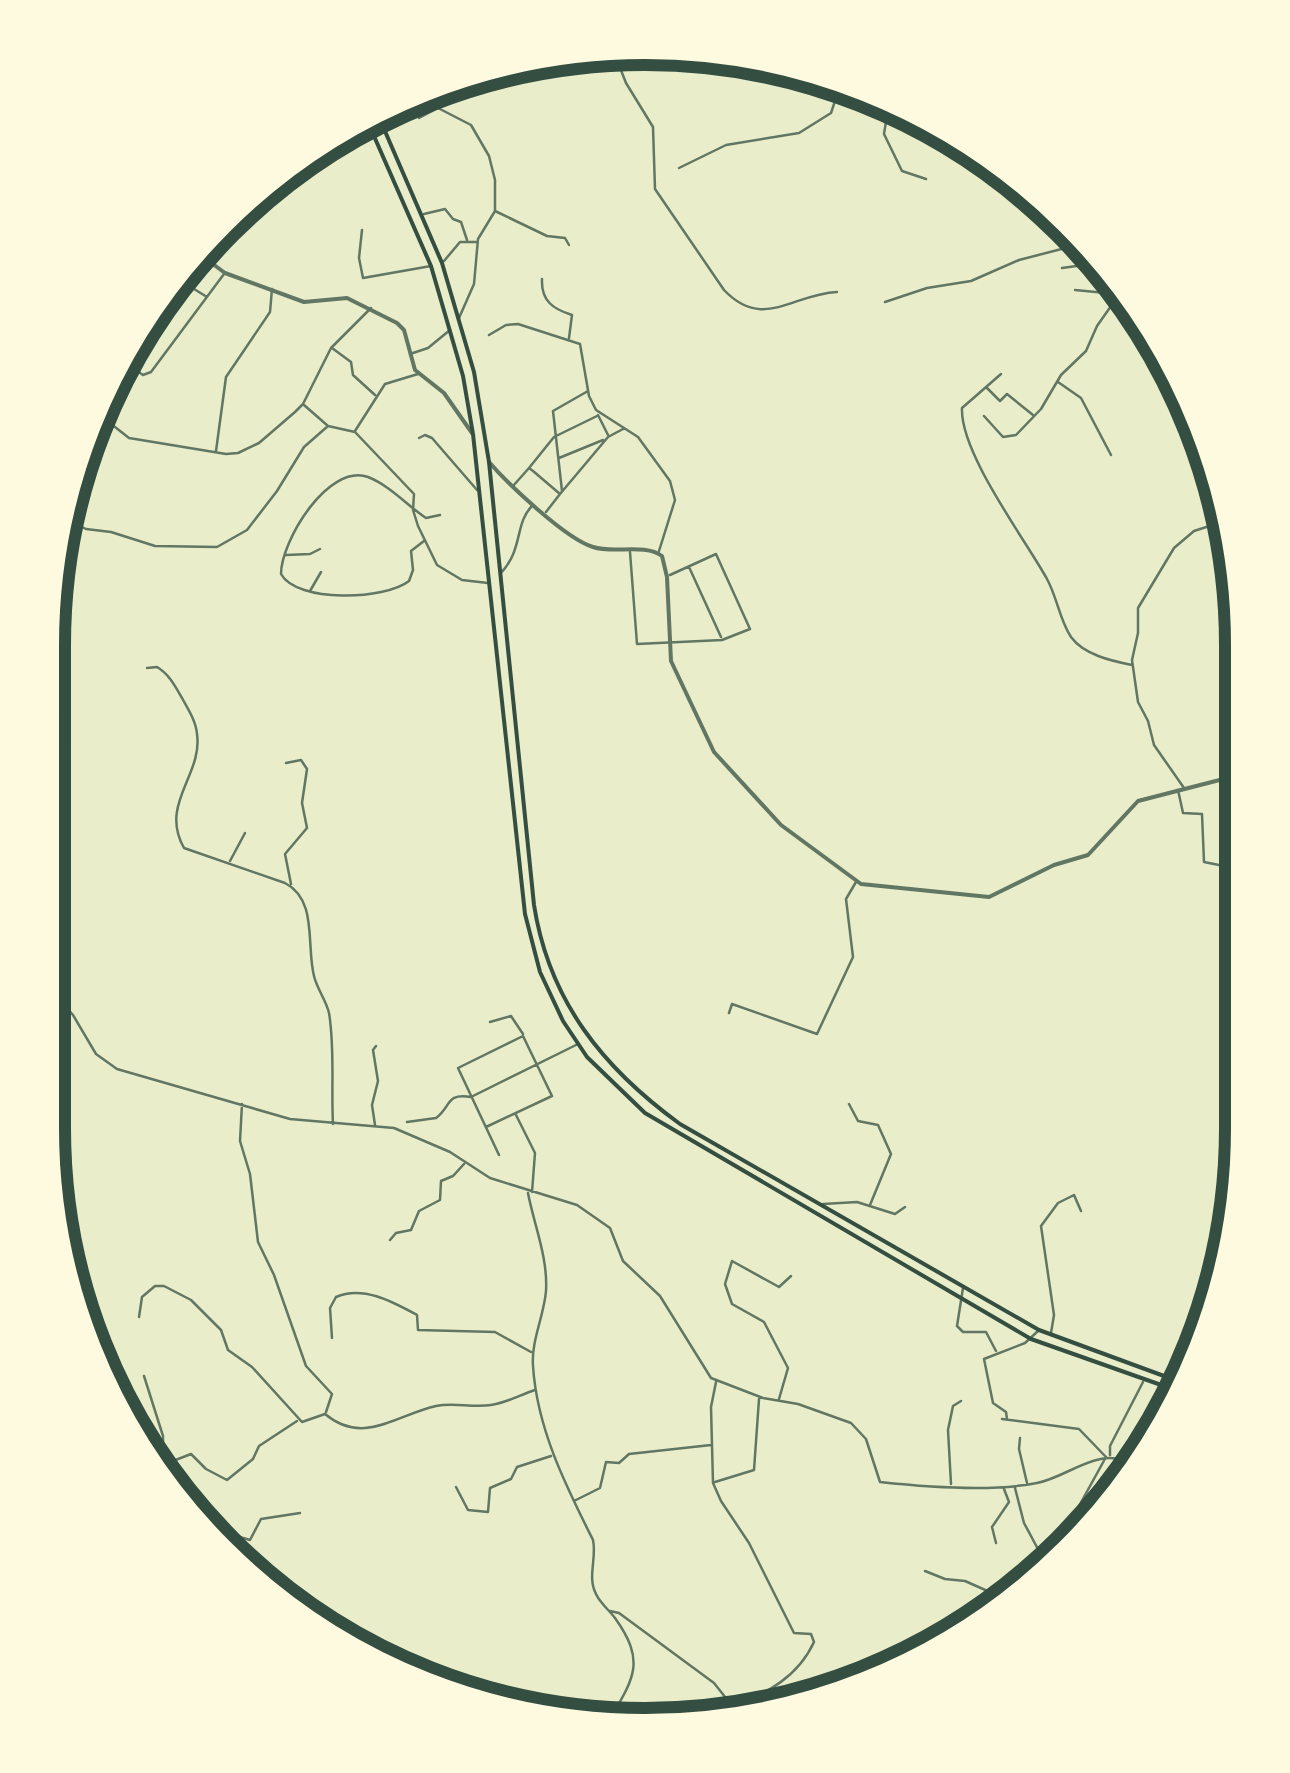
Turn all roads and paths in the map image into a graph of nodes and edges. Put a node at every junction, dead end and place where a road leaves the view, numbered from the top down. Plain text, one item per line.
1 (618, 66) edge
2 (836, 98) edge
3 (418, 118) dead end
4 (887, 118) edge
5 (383, 128) edge
6 (373, 133) edge
7 (679, 168) dead end
8 (926, 178) dead end
9 (420, 211) junction
10 (495, 211) junction
11 (409, 213) junction
12 (362, 230) dead end
13 (467, 240) junction
14 (477, 242) junction
15 (569, 245) dead end
16 (1067, 248) edge
17 (210, 262) edge
18 (442, 263) junction
19 (1083, 265) edge
20 (432, 266) junction
21 (1062, 268) dead end
22 (225, 273) junction
23 (542, 279) dead end
24 (190, 286) edge
25 (272, 288) junction
26 (1075, 290) dead end
27 (837, 292) dead end
28 (1106, 293) edge
29 (207, 298) junction
30 (886, 302) dead end
31 (1113, 303) edge
32 (370, 308) junction
33 (460, 318) junction
34 (451, 329) junction
35 (489, 335) dead end
36 (568, 339) junction
37 (331, 348) junction
38 (410, 354) junction
39 (135, 370) edge
40 (418, 374) junction
41 (1001, 374) dead end
42 (1057, 381) junction
43 (986, 387) junction
44 (588, 391) junction
45 (376, 396) junction
46 (303, 404) junction
47 (597, 413) junction
48 (984, 416) dead end
49 (1034, 416) junction
50 (109, 422) edge
51 (328, 426) junction
52 (623, 429) junction
53 (354, 432) junction
54 (473, 434) junction
55 (554, 437) junction
56 (419, 438) dead end
57 (607, 438) junction
58 (216, 452) junction
59 (1111, 456) dead end
60 (558, 458) junction
61 (489, 462) junction
62 (529, 468) junction
63 (560, 477) junction
64 (397, 478) junction
65 (572, 480) junction
66 (513, 486) junction
67 (386, 488) junction
68 (479, 493) junction
69 (561, 493) junction
70 (534, 504) junction
71 (413, 510) junction
72 (545, 513) junction
73 (440, 515) dead end
74 (78, 525) edge
75 (1212, 525) edge
76 (496, 529) junction
77 (482, 530) junction
78 (424, 540) junction
79 (320, 549) dead end
80 (630, 550) junction
81 (659, 553) junction
82 (284, 556) junction
83 (688, 566) junction
84 (322, 572) dead end
85 (500, 573) junction
86 (667, 576) junction
87 (488, 583) junction
88 (310, 593) junction
89 (722, 640) junction
90 (669, 644) junction
91 (1132, 665) junction
92 (147, 668) dead end
93 (286, 763) dead end
94 (1225, 778) edge
95 (1181, 789) junction
96 (245, 833) dead end
97 (229, 863) junction
98 (1225, 866) edge
99 (857, 881) junction
100 (291, 886) junction
101 (536, 914) junction
102 (525, 916) junction
103 (65, 1007) edge
104 (729, 1013) dead end
105 (490, 1022) dead end
106 (523, 1036) junction
107 (578, 1044) junction
108 (376, 1046) dead end
109 (538, 1066) junction
110 (615, 1070) junction
111 (607, 1078) junction
112 (471, 1097) junction
113 (242, 1104) junction
114 (850, 1104) dead end
115 (516, 1113) junction
116 (407, 1122) dead end
117 (333, 1125) junction
118 (375, 1126) junction
119 (486, 1128) junction
120 (499, 1155) dead end
121 (465, 1163) junction
122 (530, 1191) junction
123 (822, 1205) junction
124 (870, 1206) junction
125 (906, 1207) dead end
126 (1082, 1211) dead end
127 (390, 1240) dead end
128 (791, 1276) dead end
129 (963, 1288) junction
130 (959, 1299) junction
131 (139, 1317) dead end
132 (1039, 1330) junction
133 (1051, 1335) junction
134 (332, 1338) dead end
135 (1031, 1339) junction
136 (996, 1352) junction
137 (532, 1353) junction
138 (144, 1376) dead end
139 (1168, 1378) edge
140 (1143, 1380) junction
141 (716, 1381) junction
142 (1164, 1387) edge
143 (536, 1389) junction
144 (759, 1397) junction
145 (778, 1401) junction
146 (961, 1401) dead end
147 (325, 1414) junction
148 (298, 1420) junction
149 (1020, 1438) dead end
150 (712, 1444) junction
151 (161, 1447) edge
152 (552, 1455) junction
153 (1108, 1457) junction
154 (1120, 1460) edge
155 (171, 1461) edge
156 (714, 1483) junction
157 (1028, 1484) junction
158 (951, 1486) junction
159 (1014, 1486) junction
160 (456, 1487) dead end
161 (1004, 1487) junction
162 (574, 1500) junction
163 (300, 1513) dead end
164 (1072, 1520) edge
165 (232, 1535) edge
166 (996, 1542) dead end
167 (1039, 1553) edge
168 (925, 1571) dead end
169 (991, 1593) edge
170 (610, 1611) junction
171 (752, 1698) edge
172 (728, 1702) edge
173 (616, 1707) edge

1 - 27 street
2 - 7 street
3 - 10 street
4 - 8 street
5 - 9 main road
6 - 11 main road
9 - 11 main road
9 - 13 street
9 - 18 main road
10 - 14 street
10 - 15 street
11 - 20 main road
12 - 20 street
13 - 14 street
13 - 18 street
14 - 33 street
16 - 30 street
17 - 22 street
18 - 33 main road
19 - 21 street
20 - 34 main road
22 - 25 street
22 - 29 street
23 - 36 street
24 - 29 street
25 - 32 street
25 - 58 street
26 - 28 street
29 - 39 street
31 - 42 street
32 - 37 street
32 - 38 street
33 - 61 main road
34 - 38 street
34 - 54 main road
35 - 36 street
36 - 44 street
37 - 45 street
37 - 46 street
38 - 40 street
40 - 45 street
40 - 54 street
41 - 43 street
42 - 49 street
42 - 59 street
43 - 49 street
43 - 91 street
44 - 47 street
44 - 55 street
45 - 53 street
46 - 51 street
46 - 58 street
47 - 52 street
47 - 55 street
47 - 57 street
48 - 49 street
50 - 58 street
51 - 53 street
51 - 74 street
52 - 57 street
52 - 81 street
53 - 64 street
54 - 68 main road
55 - 60 street
55 - 62 street
56 - 68 street
57 - 60 street
57 - 65 street
60 - 63 street
61 - 66 street
61 - 76 main road
62 - 66 street
62 - 69 street
63 - 65 street
63 - 69 street
64 - 67 street
64 - 71 street
65 - 69 street
66 - 70 street
67 - 71 street
67 - 82 street
68 - 77 main road
69 - 72 street
70 - 72 street
70 - 85 street
71 - 73 street
71 - 78 street
72 - 80 street
75 - 91 street
76 - 77 main road
76 - 85 main road
77 - 87 main road
78 - 87 street
78 - 88 street
79 - 82 street
80 - 81 street
80 - 90 street
81 - 86 street
82 - 88 street
83 - 86 street
83 - 89 street
83 - 89 street
84 - 88 street
85 - 101 main road
86 - 90 street
87 - 102 main road
89 - 90 street
90 - 99 street
91 - 95 street
92 - 97 street
93 - 100 street
94 - 95 street
95 - 98 street
95 - 99 street
96 - 97 street
97 - 100 street
99 - 104 street
100 - 117 street
101 - 102 main road
101 - 110 main road
102 - 107 main road
103 - 113 street
105 - 106 street
106 - 109 street
106 - 112 street
107 - 109 street
107 - 111 main road
108 - 118 street
109 - 112 street
109 - 115 street
110 - 111 main road
110 - 123 main road
111 - 130 main road
112 - 116 street
112 - 119 street
113 - 117 street
113 - 147 street
114 - 124 street
115 - 119 street
115 - 122 street
117 - 118 street
118 - 121 street
119 - 120 street
121 - 122 street
121 - 127 street
122 - 137 street
122 - 141 street
123 - 124 street
123 - 129 main road
124 - 125 street
126 - 133 street
128 - 145 street
129 - 130 street
129 - 132 main road
130 - 135 main road
130 - 136 street
131 - 148 street
132 - 133 main road
132 - 135 street
133 - 139 main road
134 - 137 street
135 - 136 street
135 - 140 main road
136 - 153 street
137 - 143 street
138 - 151 street
140 - 142 main road
140 - 153 street
141 - 144 street
141 - 150 street
143 - 147 street
143 - 152 street
144 - 145 street
144 - 156 street
145 - 158 street
146 - 158 street
147 - 148 street
148 - 155 street
149 - 157 street
150 - 156 street
150 - 162 street
152 - 160 street
152 - 162 street
153 - 154 street
153 - 157 street
153 - 164 street
156 - 171 street
157 - 159 street
158 - 161 street
159 - 161 street
159 - 167 street
161 - 166 street
162 - 170 street
163 - 165 street
168 - 169 street
170 - 172 street
170 - 173 street

